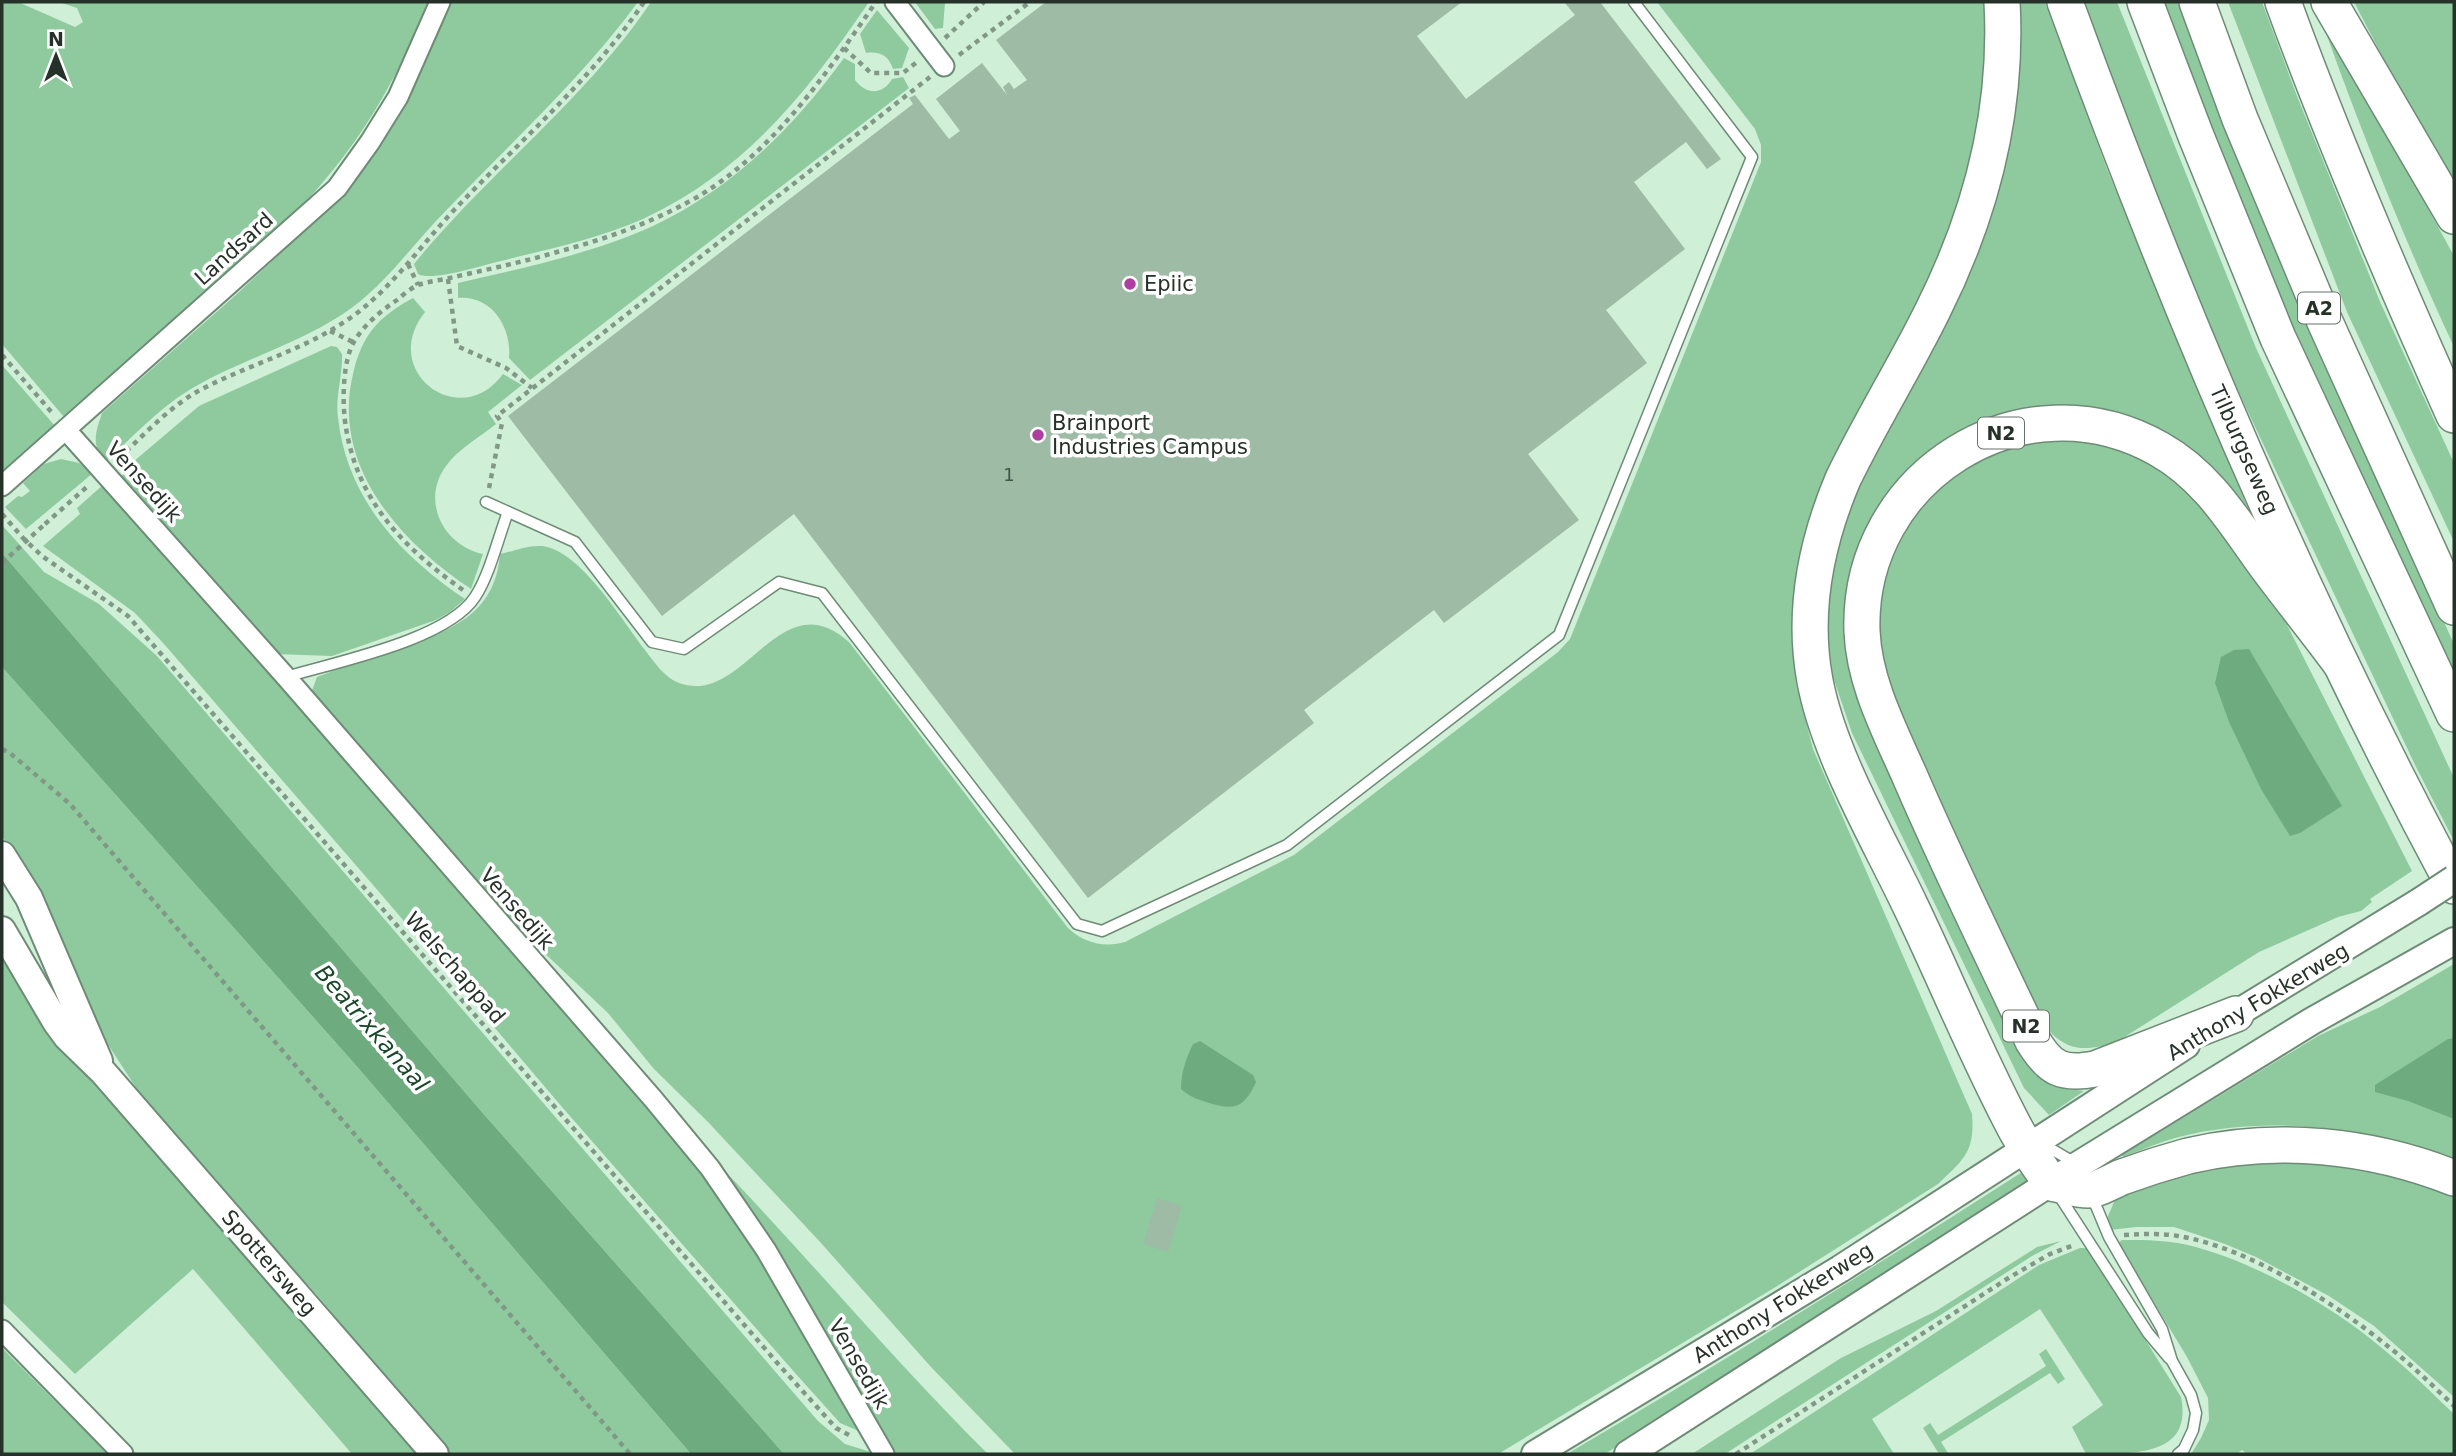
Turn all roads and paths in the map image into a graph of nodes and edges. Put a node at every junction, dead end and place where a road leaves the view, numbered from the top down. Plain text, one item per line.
1 (440, 2) edge
2 (644, 2) edge
3 (876, 2) edge
4 (895, 2) edge
5 (984, 2) edge
6 (1030, 2) edge
7 (1634, 2) edge
8 (2003, 2) edge
9 (2064, 2) edge
10 (2145, 2) edge
11 (2197, 2) edge
12 (2283, 2) edge
13 (2329, 2) edge
14 (844, 48) junction
15 (931, 50) junction
16 (944, 66) junction
17 (2454, 216) edge
18 (408, 264) junction
19 (448, 279) junction
20 (418, 285) junction
21 (330, 331) junction
22 (353, 342) junction
23 (2, 355) edge
24 (532, 388) junction
25 (2454, 415) edge
26 (66, 430) junction
27 (104, 471) junction
28 (3, 485) edge
29 (486, 502) joint
30 (508, 512) junction
31 (2, 514) edge
32 (2, 563) edge
33 (475, 598) junction
34 (2454, 607) edge
35 (2341, 664) junction
36 (286, 677) junction
37 (2454, 715) edge
38 (2, 749) edge
39 (2, 855) edge
40 (2454, 879) edge
41 (2454, 886) edge
42 (2, 930) edge
43 (2448, 945) edge
44 (2236, 1014) junction
45 (103, 1072) junction
46 (2027, 1147) junction
47 (2454, 1178) edge
48 (2073, 1180) junction
49 (2109, 1237) junction
50 (2089, 1241) junction
51 (2, 1330) edge
52 (2172, 1361) junction
53 (2454, 1406) edge
54 (881, 1449) edge
55 (123, 1454) edge
56 (435, 1454) edge
57 (630, 1454) edge
58 (1535, 1454) edge
59 (1628, 1454) edge
60 (1736, 1454) edge
61 (2178, 1454) edge

1 - 26 street, Landsard
2 - 18 path
3 - 14 path
4 - 15 street
5 - 15 path
6 - 16 path
7 - 30 lane
8 - 46 highway, N2
9 - 35 highway, Tilburgseweg / N2
10 - 37 highway, A2
11 - 34 highway, A2
12 - 25 highway
13 - 17 highway
14 - 15 path
14 - 19 path
15 - 16 street
16 - 24 path
18 - 20 path
18 - 21 path
19 - 20 path
19 - 24 path
20 - 22 path
21 - 22 path
21 - 27 path
22 - 33 path
23 - 26 path
24 - 29 path
26 - 27 street, Vensedijk
26 - 28 street, Landsard
27 - 32 path, bridge
27 - 36 street, Vensedijk
29 - 30 lane
30 - 33 lane
31 - 54 path, Welschappad
33 - 36 lane
35 - 41 highway, Tilburgseweg / N2
35 - 44 highway, N2
36 - 54 street, Vensedijk
38 - 57 path
39 - 45 main road, Spottersweg
40 - 44 main road, Anthony Fokkerweg, bridge
42 - 45 main road, Spottersweg
43 - 48 main road, Anthony Fokkerweg
44 - 46 main road, Anthony Fokkerweg
45 - 56 main road, Spottersweg
46 - 48 highway
46 - 58 main road, Anthony Fokkerweg
47 - 48 highway
48 - 49 lane
48 - 50 lane
48 - 59 main road, Anthony Fokkerweg
49 - 52 lane
49 - 53 path
50 - 52 lane
50 - 60 path
51 - 55 street
52 - 61 lane

